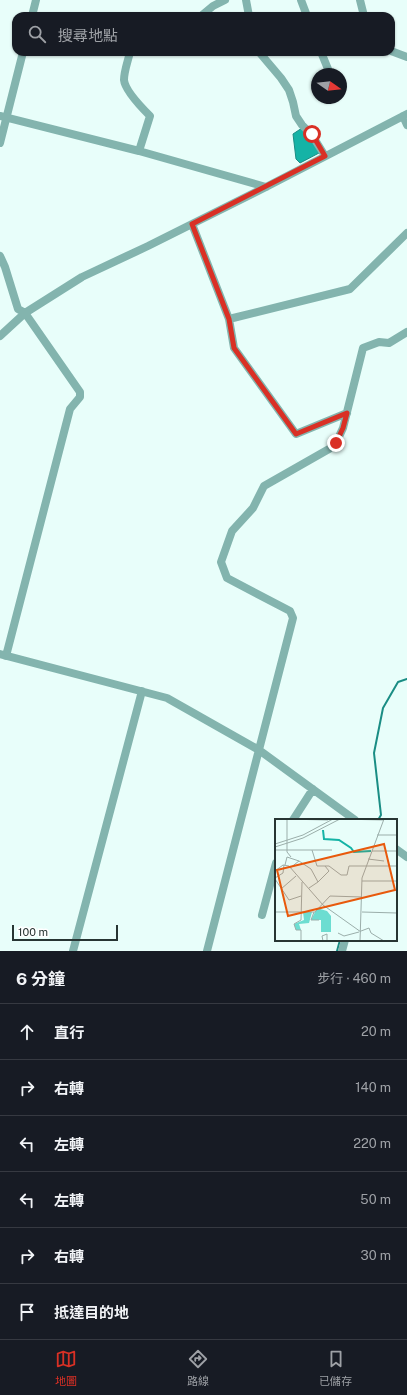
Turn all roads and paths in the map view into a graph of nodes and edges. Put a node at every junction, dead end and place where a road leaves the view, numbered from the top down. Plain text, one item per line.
1 (36, 0) edge
2 (225, 0) edge
3 (246, 0) edge
4 (301, 0) edge
5 (360, 0) edge
6 (33, 12) edge
7 (206, 12) edge
8 (248, 12) edge
9 (306, 12) edge
10 (363, 12) edge
11 (395, 52) edge
12 (22, 56) edge
13 (129, 56) edge
14 (262, 56) edge
15 (323, 56) edge
16 (407, 56) edge
17 (328, 68) edge
18 (405, 115) edge
19 (3, 117) edge
20 (407, 125) edge
21 (0, 143) edge
22 (139, 150) junction
23 (325, 156) junction
24 (266, 187) junction
25 (192, 224) junction
26 (407, 233) edge
27 (0, 256) edge
28 (25, 313) junction
29 (229, 319) junction
30 (407, 332) edge
31 (0, 336) edge
32 (347, 413) junction
33 (3, 655) edge
34 (142, 691) junction
35 (259, 750) junction
36 (313, 790) junction
37 (294, 819) edge
38 (354, 819) edge
39 (397, 850) edge
40 (407, 857) edge
41 (275, 867) edge
42 (262, 915) dead end
43 (344, 941) edge
44 (73, 951) edge
45 (207, 951) edge
46 (342, 951) edge

1 - 6 street
2 - 7 street
3 - 8 street
4 - 9 street
5 - 10 street
11 - 16 street
12 - 19 street
13 - 22 street
14 - 23 street
15 - 17 street
18 - 20 street
18 - 23 street
19 - 21 street
19 - 22 street
22 - 24 street
23 - 24 street
24 - 25 street
25 - 28 street
25 - 29 street
26 - 29 street
27 - 28 street
28 - 31 street
28 - 33 street
29 - 32 street
30 - 32 street
32 - 35 street
33 - 34 street
34 - 35 street
34 - 44 street
35 - 36 street
35 - 45 street
36 - 37 street
36 - 38 street
39 - 40 street
41 - 42 street
43 - 46 street

